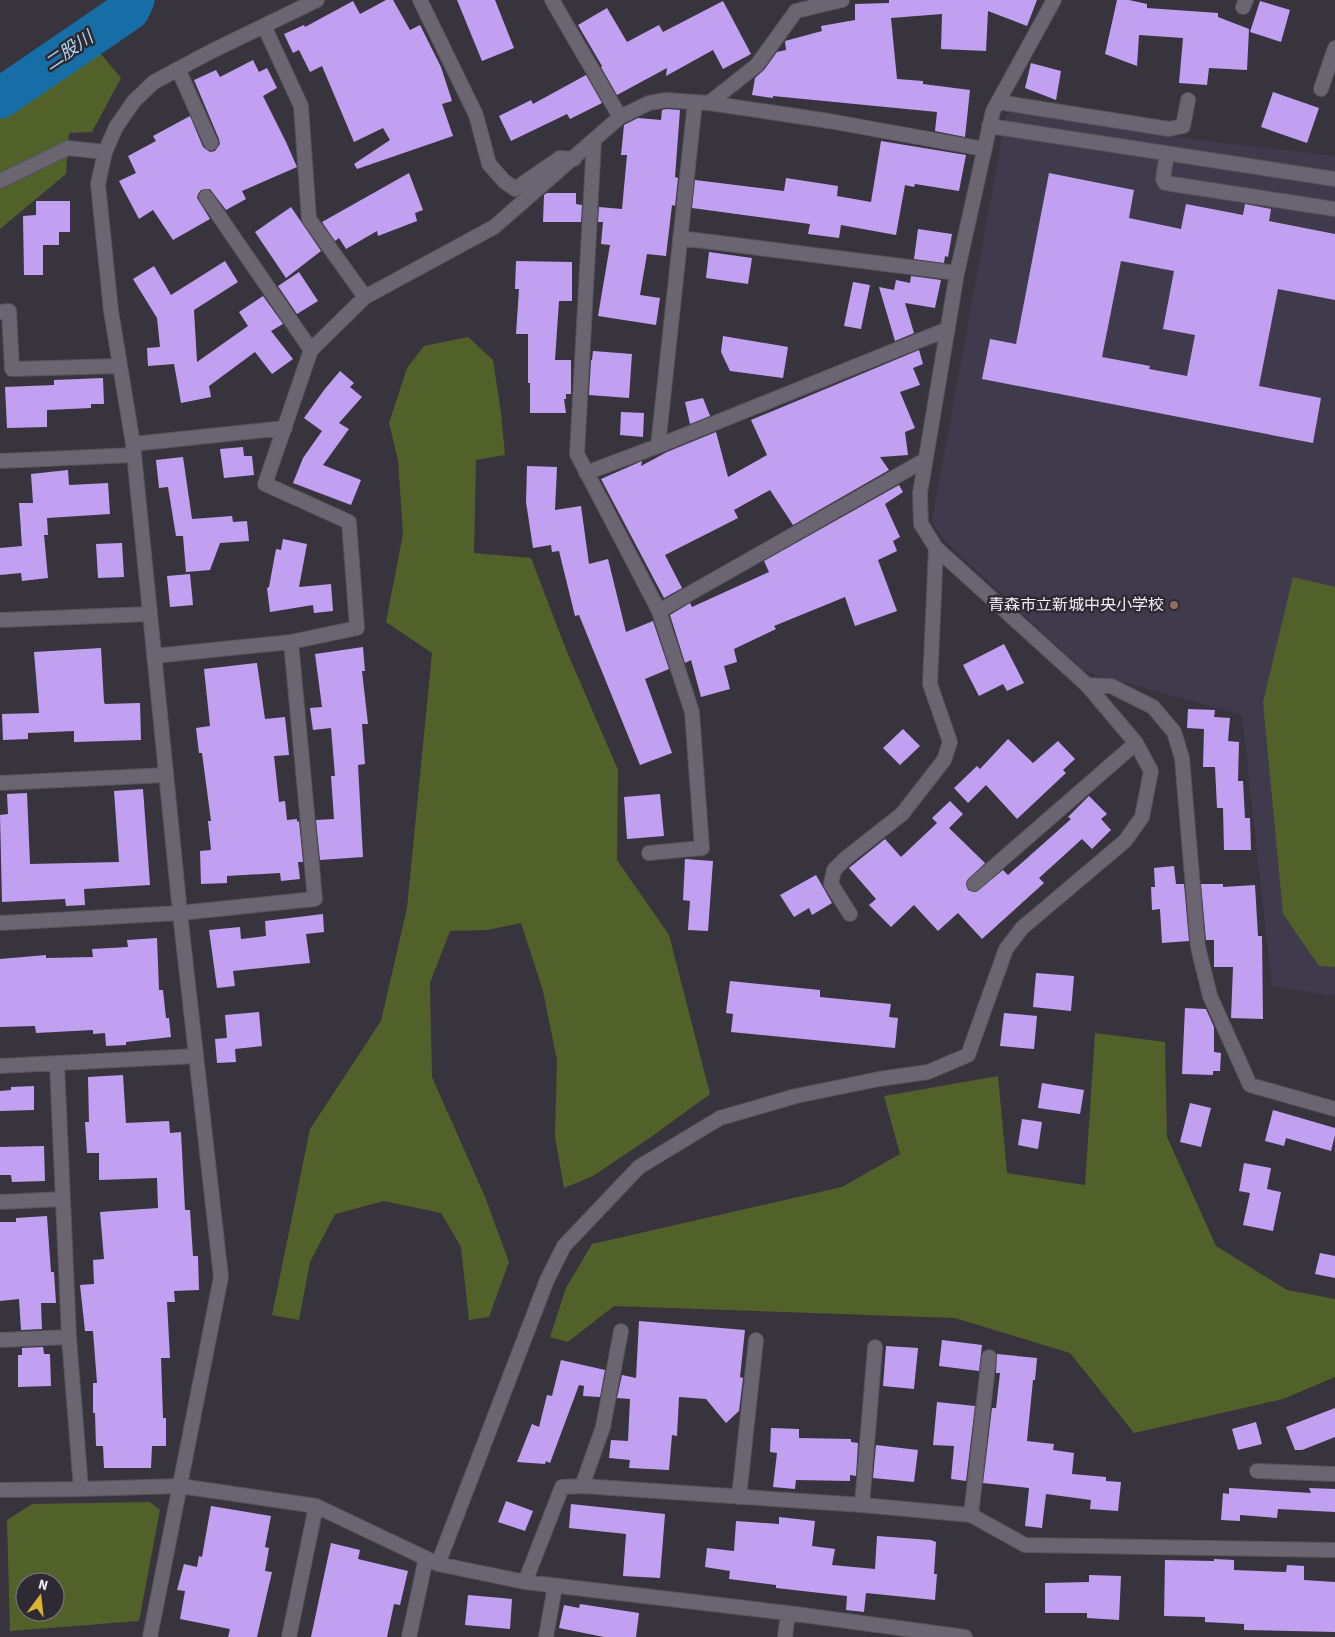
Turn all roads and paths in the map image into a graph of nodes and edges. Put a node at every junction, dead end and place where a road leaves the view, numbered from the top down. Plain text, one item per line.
1 (317, 0) edge
2 (420, 0) edge
3 (552, 0) edge
4 (842, 0) edge
5 (1054, 0) edge
6 (794, 5) edge
7 (264, 26) junction
8 (1335, 48) edge
9 (178, 69) junction
10 (1321, 89) dead end
11 (1188, 100) dead end
12 (998, 102) junction
13 (702, 103) junction
14 (620, 117) junction
15 (989, 126) junction
16 (594, 140) junction
17 (211, 143) dead end
18 (984, 149) junction
19 (105, 152) junction
20 (1167, 154) junction
21 (574, 159) junction
22 (1335, 179) edge
23 (0, 181) edge
24 (206, 197) dead end
25 (1335, 209) edge
26 (680, 238) junction
27 (957, 274) junction
28 (365, 297) junction
29 (0, 312) edge
30 (948, 329) junction
31 (311, 350) junction
32 (120, 366) junction
33 (285, 428) junction
34 (658, 446) junction
35 (134, 449) junction
36 (925, 460) junction
37 (0, 461) edge
38 (586, 472) junction
39 (936, 548) junction
40 (659, 611) junction
41 (150, 614) junction
42 (0, 620) edge
43 (291, 642) junction
44 (154, 656) junction
45 (1087, 685) junction
46 (1136, 743) junction
47 (166, 775) junction
48 (0, 784) edge
49 (649, 853) dead end
50 (974, 884) dead end
51 (180, 913) junction
52 (850, 914) dead end
53 (0, 923) edge
54 (196, 1056) junction
55 (57, 1064) junction
56 (0, 1066) edge
57 (1335, 1109) edge
58 (62, 1199) junction
59 (0, 1202) edge
60 (621, 1331) dead end
61 (69, 1336) junction
62 (0, 1340) edge
63 (756, 1340) dead end
64 (875, 1347) dead end
65 (989, 1357) dead end
66 (1256, 1471) dead end
67 (1335, 1474) edge
68 (180, 1486) junction
69 (582, 1486) junction
70 (81, 1489) junction
71 (0, 1490) edge
72 (739, 1496) junction
73 (862, 1505) junction
74 (316, 1506) junction
75 (971, 1515) junction
76 (1335, 1550) edge
77 (432, 1561) junction
78 (525, 1582) junction
79 (555, 1586) junction
80 (788, 1614) junction
81 (150, 1637) edge
82 (289, 1637) edge
83 (409, 1637) edge
84 (546, 1637) edge
85 (785, 1637) edge
86 (965, 1637) edge

1 - 7 street
2 - 21 street
3 - 14 street
4 - 6 street
5 - 12 street
6 - 13 street
7 - 9 street
7 - 28 street
8 - 10 street
9 - 17 street
9 - 19 street
11 - 12 street
12 - 15 street
13 - 14 street
13 - 18 street
13 - 26 street
14 - 16 street
15 - 18 street
15 - 20 street
16 - 21 street
16 - 38 street
18 - 27 street
19 - 23 street
19 - 32 street
20 - 22 street
20 - 25 street
21 - 28 street
24 - 31 street
26 - 27 street
26 - 34 street
27 - 30 street
28 - 31 street
29 - 32 street
30 - 34 street
30 - 36 street
31 - 33 street
32 - 35 street
33 - 35 street
33 - 43 street
34 - 38 street
35 - 37 street
35 - 41 street
36 - 39 street
36 - 40 street
38 - 40 street
39 - 45 street
39 - 52 street
40 - 49 street
41 - 42 street
41 - 44 street
43 - 44 street
43 - 51 street
44 - 47 street
45 - 46 street
45 - 57 street
46 - 50 street
46 - 77 street
47 - 48 street
47 - 51 street
51 - 53 street
51 - 54 street
54 - 55 street
54 - 68 street
55 - 56 street
55 - 58 street
58 - 59 street
58 - 61 street
60 - 69 street
61 - 62 street
61 - 70 street
63 - 72 street
64 - 73 street
65 - 75 street
66 - 67 street
68 - 70 street
68 - 74 street
68 - 81 street
69 - 72 street
69 - 78 street
70 - 71 street
72 - 73 street
73 - 75 street
74 - 77 street
74 - 82 street
75 - 76 street
77 - 78 street
77 - 83 street
78 - 79 street
79 - 80 street
79 - 84 street
80 - 85 street
80 - 86 street

